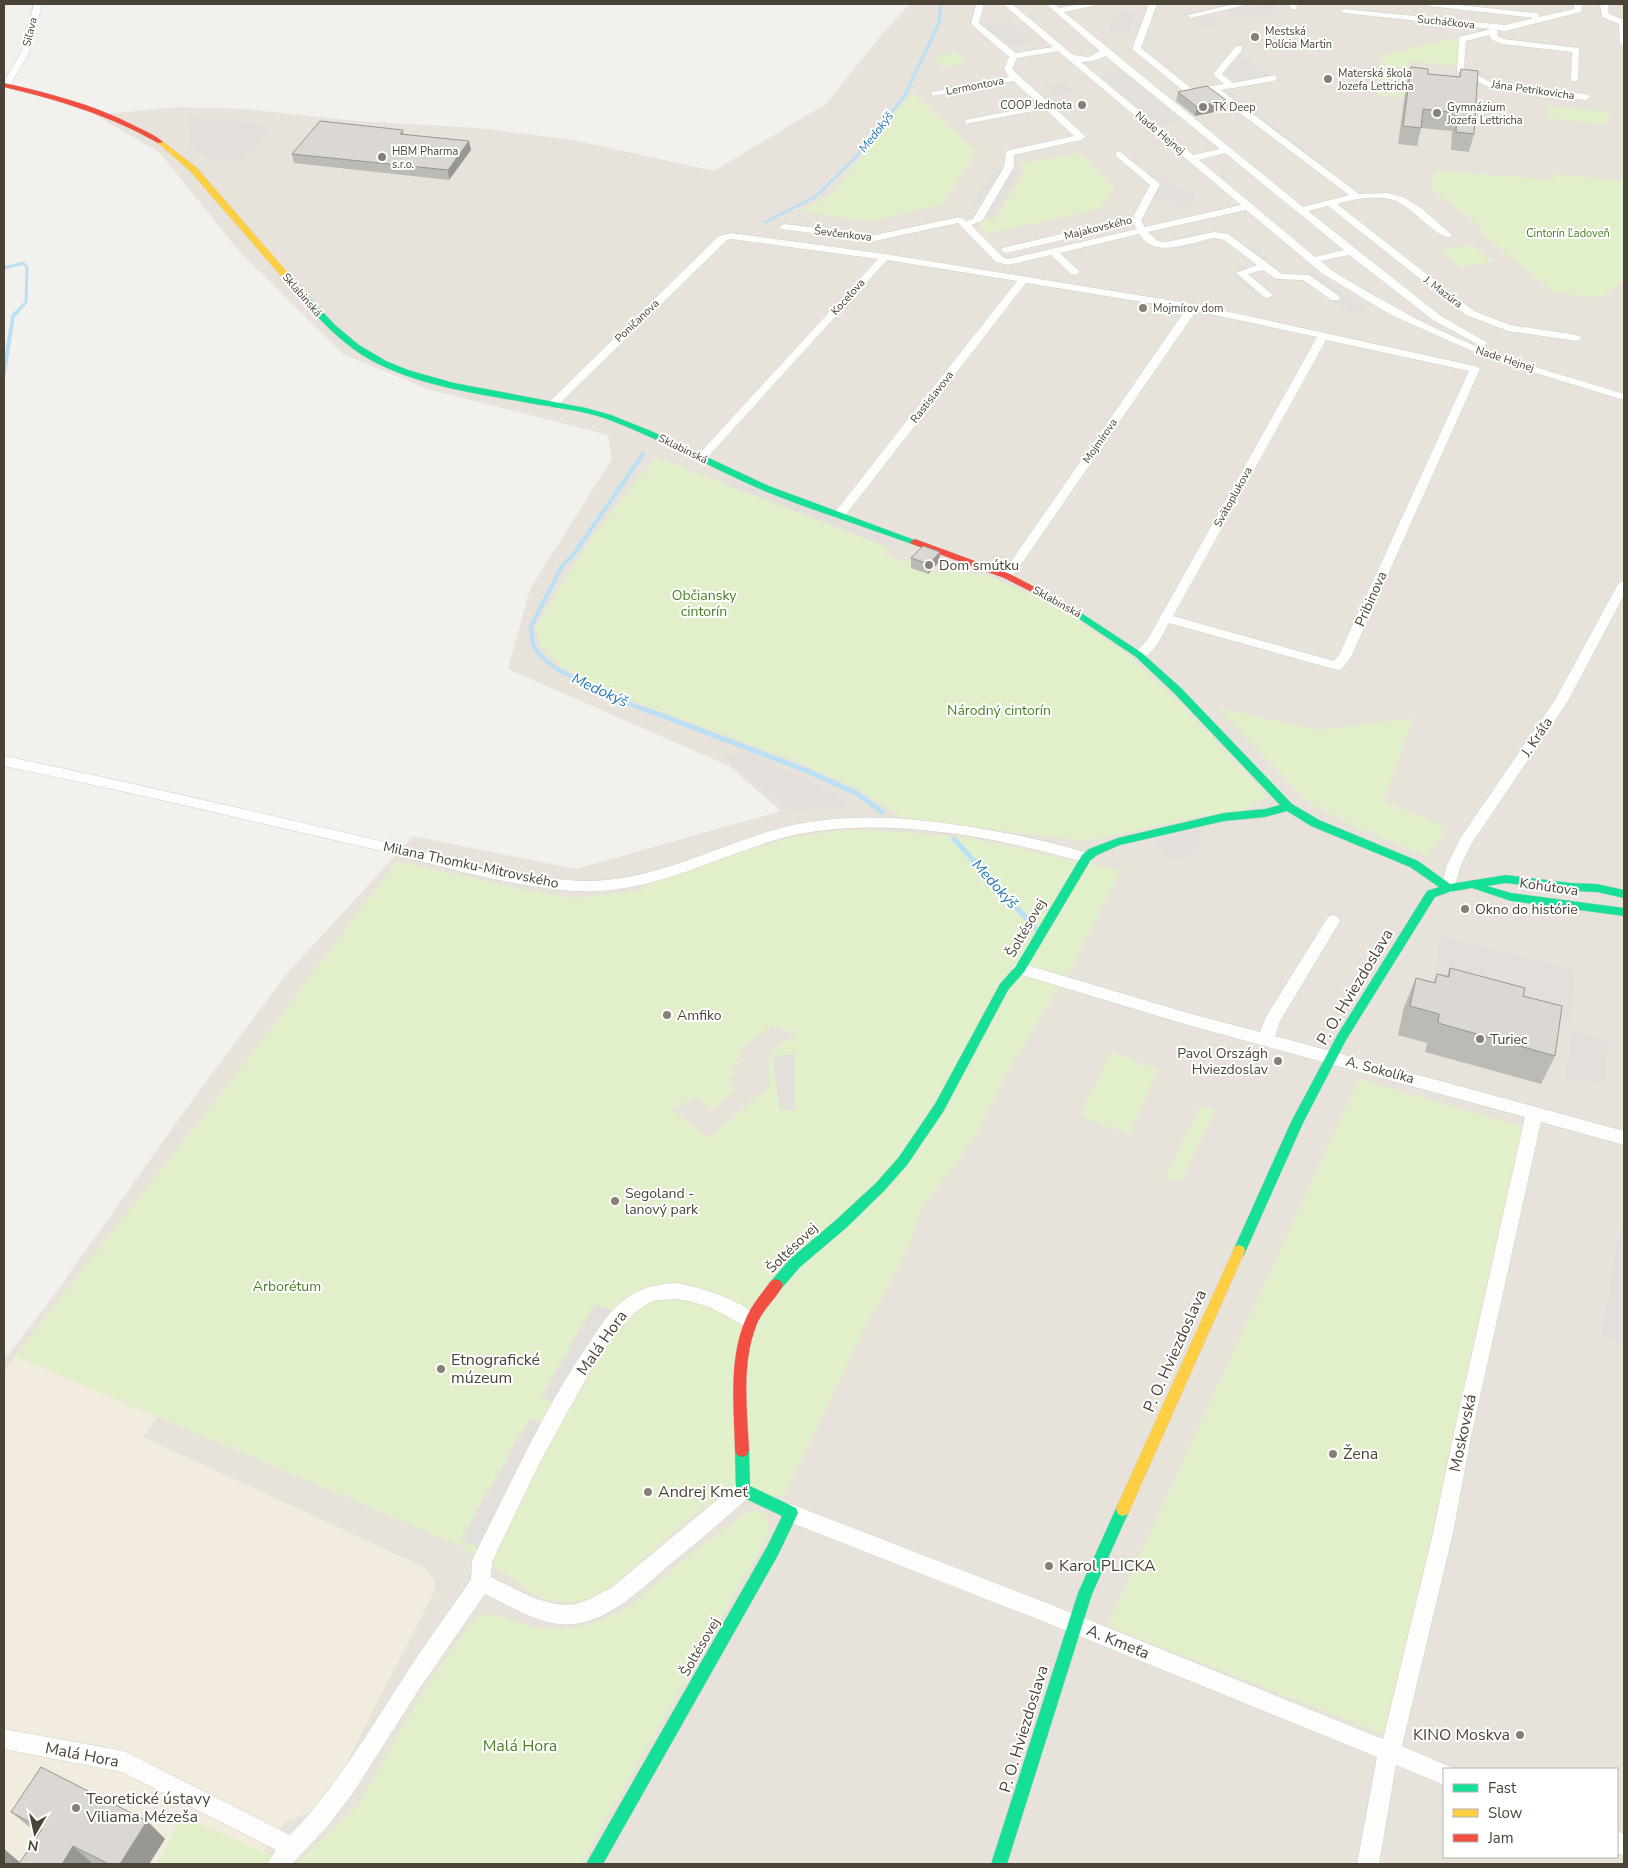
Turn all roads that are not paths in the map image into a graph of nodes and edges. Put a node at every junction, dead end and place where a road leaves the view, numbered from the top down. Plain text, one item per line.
1 (38, 4) edge
2 (980, 4) edge
3 (1007, 4) edge
4 (1050, 4) edge
5 (1093, 4) edge
6 (1153, 4) edge
7 (1246, 4) edge
8 (1429, 4) edge
9 (1578, 4) edge
10 (1604, 4) edge
11 (1060, 10) junction
12 (1344, 11) dead end
13 (1191, 15) dead end
14 (1547, 18) junction
15 (1624, 24) edge
16 (1505, 28) junction
17 (1492, 32) junction
18 (1468, 38) junction
19 (1502, 41) junction
20 (1624, 44) edge
21 (1060, 48) junction
22 (1239, 48) dead end
23 (1105, 52) junction
24 (1014, 56) junction
25 (1071, 57) junction
26 (1118, 62) junction
27 (1086, 70) junction
28 (1015, 78) junction
29 (1274, 78) dead end
30 (1575, 79) dead end
31 (5, 85) edge
32 (1232, 86) junction
33 (1215, 90) junction
34 (935, 94) dead end
35 (1586, 97) dead end
36 (1047, 106) junction
37 (968, 122) dead end
38 (1228, 150) junction
39 (1009, 153) joint
40 (1119, 154) dead end
41 (1190, 158) junction
42 (1357, 197) junction
43 (1330, 203) junction
44 (1249, 206) junction
45 (1301, 210) junction
46 (1137, 219) junction
47 (962, 222) junction
48 (784, 226) dead end
49 (1141, 230) junction
50 (1447, 235) dead end
51 (1006, 250) dead end
52 (1352, 251) junction
53 (1053, 252) junction
54 (884, 257) junction
55 (1314, 260) junction
56 (1264, 266) junction
57 (1075, 272) dead end
58 (1024, 279) junction
59 (1268, 295) dead end
60 (1335, 298) dead end
61 (1193, 307) junction
62 (1323, 336) junction
63 (1577, 338) dead end
64 (1540, 370) junction
65 (1624, 397) edge
66 (552, 405) junction
67 (700, 458) junction
68 (839, 515) junction
69 (1006, 576) junction
70 (1624, 584) edge
71 (1166, 618) junction
72 (1139, 655) junction
73 (4, 761) edge
74 (1288, 807) junction
75 (1086, 858) junction
76 (1624, 883) edge
77 (1471, 885) junction
78 (1448, 888) junction
79 (1597, 888) junction
80 (1624, 894) edge
81 (1624, 907) edge
82 (1604, 909) junction
83 (1624, 912) edge
84 (1333, 921) dead end
85 (1020, 969) junction
86 (1265, 1040) junction
87 (1331, 1057) junction
88 (1534, 1113) junction
89 (1624, 1138) edge
90 (751, 1321) junction
91 (743, 1490) junction
92 (790, 1513) junction
93 (481, 1582) junction
94 (1074, 1624) junction
95 (4, 1739) edge
96 (1389, 1752) junction
97 (1443, 1774) edge
98 (292, 1846) junction
99 (278, 1864) edge
100 (594, 1864) edge
101 (999, 1864) edge
102 (1368, 1864) edge

1 - 31 street, Siľava
2 - 24 street
3 - 21 street, Nade Hejnej
4 - 11 street, Nade Hejnej
5 - 11 street
6 - 33 street
7 - 13 street
8 - 14 street, Sucháčkova
9 - 14 street, Sucháčkova
10 - 15 street
11 - 23 street, Nade Hejnej
12 - 16 street, Sucháčkova
14 - 16 street, Sucháčkova
15 - 20 street
16 - 17 street
17 - 18 street
17 - 19 street
18 - 19 street, Jána Petrikovicha
18 - 35 street, Jána Petrikovicha
19 - 30 street, Jána Petrikovicha
21 - 24 street
21 - 25 street, Nade Hejnej
22 - 32 street
23 - 25 street
23 - 26 street, Nade Hejnej
24 - 28 street, Lermontova
25 - 27 street, Nade Hejnej
26 - 27 street
26 - 38 street, Nade Hejnej
27 - 41 street, Nade Hejnej
28 - 34 street, Lermontova
28 - 36 street, Lermontova
29 - 32 street
31 - 66 street, Sklabinská
32 - 33 street
33 - 42 street
36 - 37 street
36 - 39 street, Lermontova
38 - 41 street
38 - 45 street, Nade Hejnej
39 - 47 street, Ševčenkova
40 - 46 street, Majakovského
41 - 44 street, Nade Hejnej
42 - 43 street
42 - 50 street
43 - 45 street
43 - 63 street, J. Mazúra
44 - 49 street
44 - 55 street, Nade Hejnej
45 - 52 street, Nade Hejnej
46 - 49 street
46 - 51 street, Majakovského
47 - 48 street, Ševčenkova
47 - 53 street
49 - 53 street
49 - 56 street
52 - 55 street
52 - 64 street, Nade Hejnej
53 - 57 street
54 - 58 street
54 - 66 street, Poničanova
54 - 67 street, Koceľova
55 - 64 street, Nade Hejnej
56 - 59 street
56 - 60 street
58 - 61 street
58 - 68 street, Rastislavova
61 - 62 street
61 - 69 street, Mojmírova
62 - 71 street, Svätoplukova
62 - 71 street, Pribinova
64 - 65 street, Nade Hejnej
66 - 67 street, Sklabinská
67 - 68 street, Sklabinská
68 - 69 street, Sklabinská
69 - 72 street, Sklabinská
70 - 78 street, J. Kráľa
71 - 72 street, Svätoplukova
72 - 74 street, Sklabinská
73 - 75 street, Milana Thomku-Mitrovského
74 - 75 street, Šoltésovej
74 - 78 street, Sklabinská
75 - 85 street, Šoltésovej
76 - 79 street
77 - 78 street, Kohútova
77 - 79 street, Kohútova
77 - 82 street, Kohútova
78 - 87 street, P. O. Hviezdoslava
79 - 80 street, Kohútova
81 - 82 street
82 - 83 street, Kohútova
84 - 86 street
85 - 86 street, A. Sokolíka
85 - 90 street, Šoltésovej
86 - 87 street, A. Sokolíka
87 - 88 street, A. Sokolíka
87 - 94 street, P. O. Hviezdoslava
88 - 89 street, A. Sokolíka
88 - 96 street, Moskovská
90 - 91 street, Šoltésovej
90 - 93 street, Malá Hora
91 - 92 street
91 - 93 street
92 - 94 street, A. Kmeťa
92 - 100 street, Šoltésovej
93 - 98 street, Malá Hora
94 - 96 street, A. Kmeťa
94 - 101 street, P. O. Hviezdoslava
95 - 98 street, Malá Hora
96 - 97 street, A. Kmeťa
96 - 102 street, Moskovská
98 - 99 street, Malá Hora

